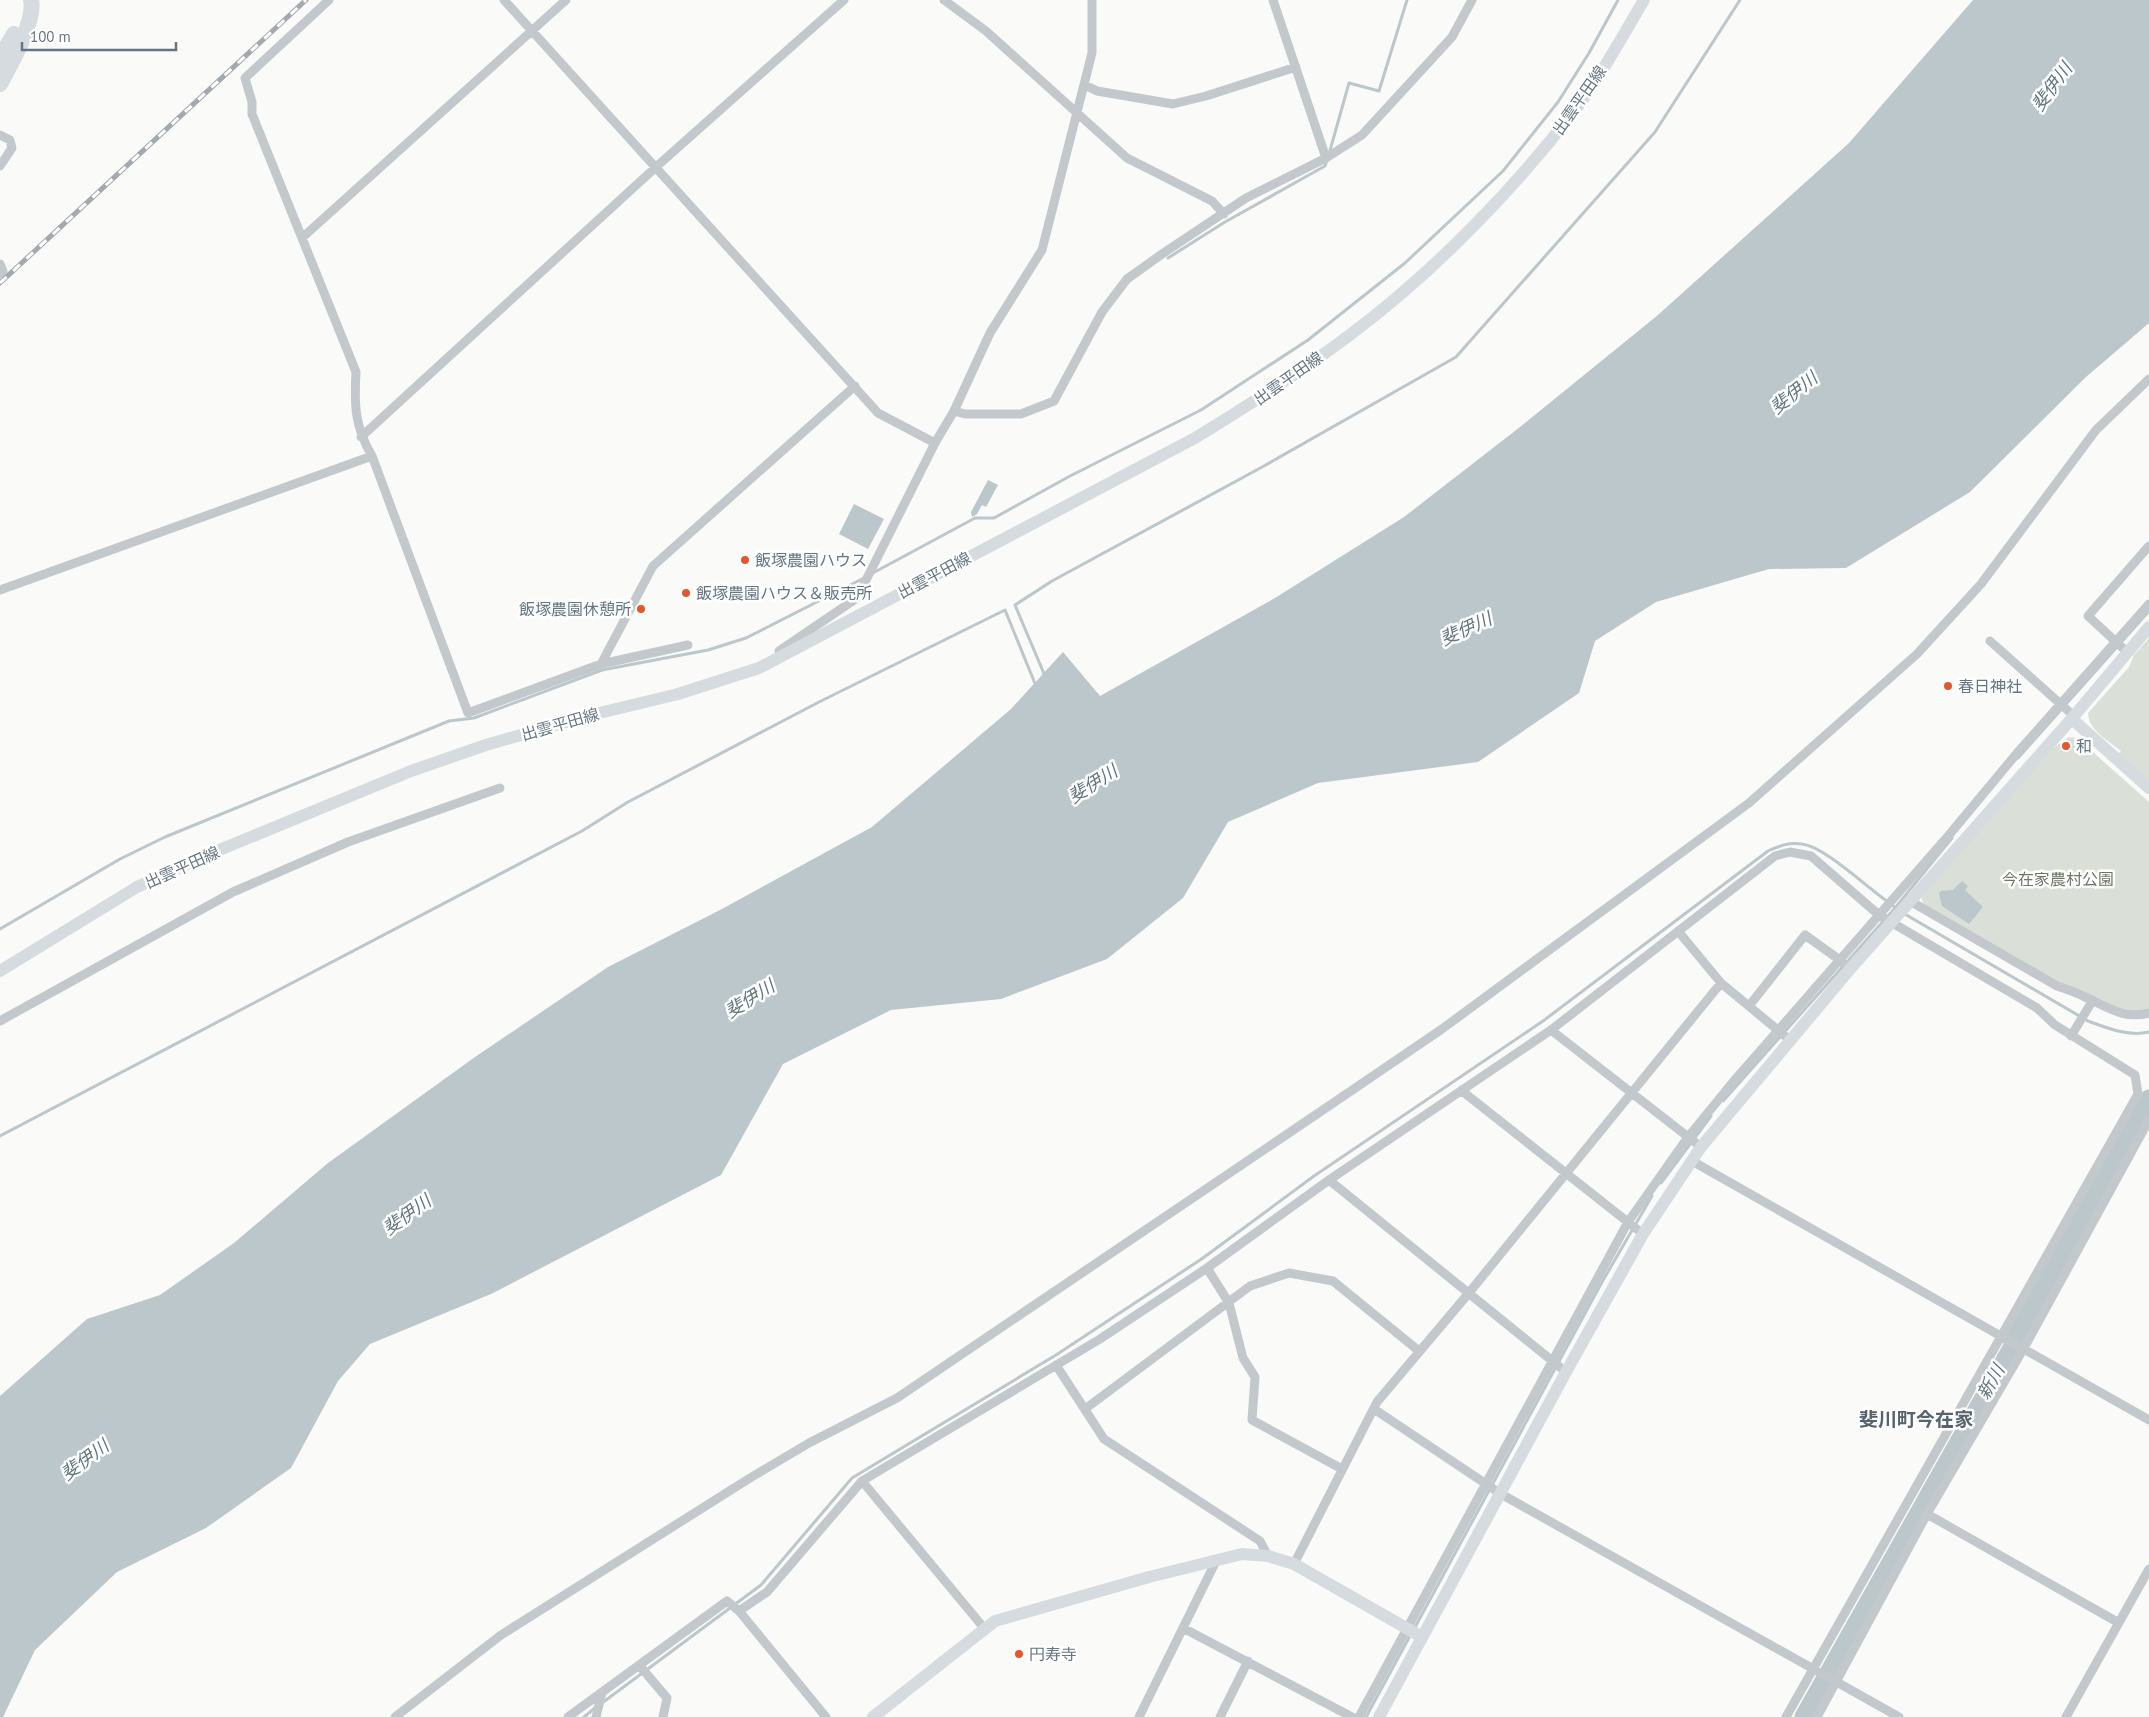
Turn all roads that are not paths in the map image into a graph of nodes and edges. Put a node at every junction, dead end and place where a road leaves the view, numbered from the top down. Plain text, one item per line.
1 (22, 0) edge
2 (31, 0) edge
3 (329, 0) edge
4 (504, 0) edge
5 (566, 0) edge
6 (844, 0) edge
7 (944, 0) edge
8 (1092, 0) edge
9 (1273, 0) edge
10 (1472, 0) edge
11 (1644, 0) edge
12 (532, 31) junction
13 (0, 58) edge
14 (1296, 67) junction
15 (0, 84) edge
16 (1085, 85) junction
17 (1076, 113) junction
18 (0, 135) edge
19 (1326, 158) junction
20 (0, 166) edge
21 (656, 167) junction
22 (1224, 214) junction
23 (302, 237) junction
24 (0, 264) edge
25 (0, 274) edge
26 (2149, 379) edge
27 (855, 386) junction
28 (954, 411) junction
29 (361, 437) junction
30 (935, 443) junction
31 (372, 456) junction
32 (2149, 546) edge
33 (0, 590) edge
34 (2149, 604) edge
35 (2149, 627) edge
36 (1990, 641) dead end
37 (688, 646) dead end
38 (2121, 646) junction
39 (601, 664) junction
40 (759, 668) junction
41 (2061, 704) junction
42 (2073, 717) junction
43 (2018, 752) junction
44 (2031, 763) junction
45 (500, 788) dead end
46 (2149, 788) edge
47 (1949, 835) junction
48 (1959, 845) junction
49 (1910, 901) junction
50 (1880, 915) junction
51 (1891, 922) junction
52 (1678, 932) junction
53 (1839, 959) junction
54 (1852, 968) junction
55 (0, 971) edge
56 (1721, 983) junction
57 (2092, 1002) junction
58 (1749, 1006) junction
59 (2149, 1013) edge
60 (0, 1021) edge
61 (1551, 1030) junction
62 (1778, 1030) junction
63 (2073, 1033) junction
64 (1791, 1041) junction
65 (1462, 1091) junction
66 (1632, 1092) junction
67 (2149, 1120) edge
68 (1688, 1137) junction
69 (1701, 1147) junction
70 (1692, 1161) junction
71 (1566, 1173) junction
72 (1329, 1180) junction
73 (1628, 1222) junction
74 (1643, 1234) junction
75 (1208, 1268) junction
76 (1468, 1294) junction
77 (1229, 1304) junction
78 (2004, 1337) junction
79 (2024, 1348) junction
80 (1419, 1351) junction
81 (1554, 1362) junction
82 (1056, 1365) junction
83 (1566, 1372) junction
84 (1085, 1409) junction
85 (1374, 1409) junction
86 (2149, 1420) edge
87 (1342, 1470) junction
88 (862, 1481) junction
89 (1486, 1484) junction
90 (1502, 1494) junction
91 (1927, 1514) junction
92 (1268, 1556) junction
93 (1217, 1559) junction
94 (1294, 1564) junction
95 (2149, 1569) edge
96 (739, 1611) junction
97 (2119, 1623) junction
98 (984, 1628) junction
99 (1183, 1628) junction
100 (1408, 1629) junction
101 (1422, 1637) junction
102 (1248, 1661) junction
103 (639, 1665) junction
104 (1816, 1671) junction
105 (1838, 1681) junction
106 (602, 1692) junction
107 (395, 1717) edge
108 (568, 1717) edge
109 (596, 1717) edge
110 (663, 1717) edge
111 (826, 1717) edge
112 (873, 1717) edge
113 (1139, 1717) edge
114 (1220, 1717) edge
115 (1352, 1717) edge
116 (1359, 1717) edge
117 (1380, 1717) edge
118 (1786, 1717) edge
119 (1818, 1717) edge
120 (1900, 1717) edge
121 (2066, 1717) edge

1 - 13 highway
2 - 15 highway
3 - 23 street
4 - 12 street
5 - 12 street
6 - 21 street
7 - 17 street
8 - 16 street
9 - 14 street
10 - 19 street
11 - 40 street, 出雲平田線
12 - 21 street
12 - 23 street
14 - 16 street
14 - 19 street
16 - 17 street
17 - 22 street
17 - 28 street
18 - 20 street
19 - 22 street
21 - 27 street
21 - 29 street
22 - 28 street
23 - 29 street
24 - 25 street
26 - 107 street
27 - 30 street
27 - 39 street
28 - 30 street
29 - 31 street
30 - 40 street
31 - 33 street
31 - 39 street
32 - 38 street
34 - 38 street
35 - 38 street
36 - 41 street
37 - 39 street
38 - 41 street
38 - 42 street
40 - 55 street, 出雲平田線
41 - 42 street
41 - 43 street
42 - 44 street
42 - 46 street
43 - 44 street
43 - 47 street
44 - 48 street
45 - 60 street
47 - 48 street
47 - 50 street
48 - 49 street
49 - 51 street
49 - 57 street
50 - 51 street
50 - 52 street
50 - 53 street
51 - 54 street
51 - 63 street
52 - 56 street
52 - 61 street
53 - 54 street
53 - 58 street
53 - 62 street
54 - 64 street
56 - 58 street
56 - 66 street
57 - 59 street
57 - 63 street
58 - 62 street
61 - 65 street
61 - 66 street
62 - 64 street
62 - 68 street
63 - 78 street
64 - 69 street
65 - 71 street
65 - 72 street
66 - 68 street
66 - 71 street
67 - 79 street
68 - 69 street
68 - 73 street
69 - 70 street
70 - 74 street
70 - 78 street
71 - 73 street
71 - 76 street
72 - 75 street
72 - 76 street
73 - 74 street
73 - 81 street
74 - 83 street
75 - 77 street
75 - 82 street
76 - 80 street
76 - 81 street
77 - 80 street
77 - 84 street
77 - 87 street
78 - 79 street
78 - 104 street
79 - 86 street
79 - 91 street
80 - 85 street
81 - 83 street
81 - 89 street
82 - 84 street
82 - 88 street
83 - 90 street
84 - 92 street
85 - 87 street
85 - 89 street
87 - 94 street
88 - 96 street
88 - 98 street
89 - 90 street
89 - 100 street
90 - 101 street
90 - 104 street
91 - 97 street
91 - 105 street
92 - 93 street
92 - 94 street
93 - 98 street
93 - 99 street
94 - 100 street
95 - 97 street
96 - 103 street
96 - 111 street
97 - 121 street
98 - 112 street
99 - 102 street
99 - 113 street
100 - 101 street
100 - 116 street
101 - 117 street
102 - 114 street
102 - 115 street
103 - 106 street
103 - 110 street
104 - 105 street
104 - 118 street
105 - 119 street
105 - 120 street
106 - 108 street
106 - 109 street

